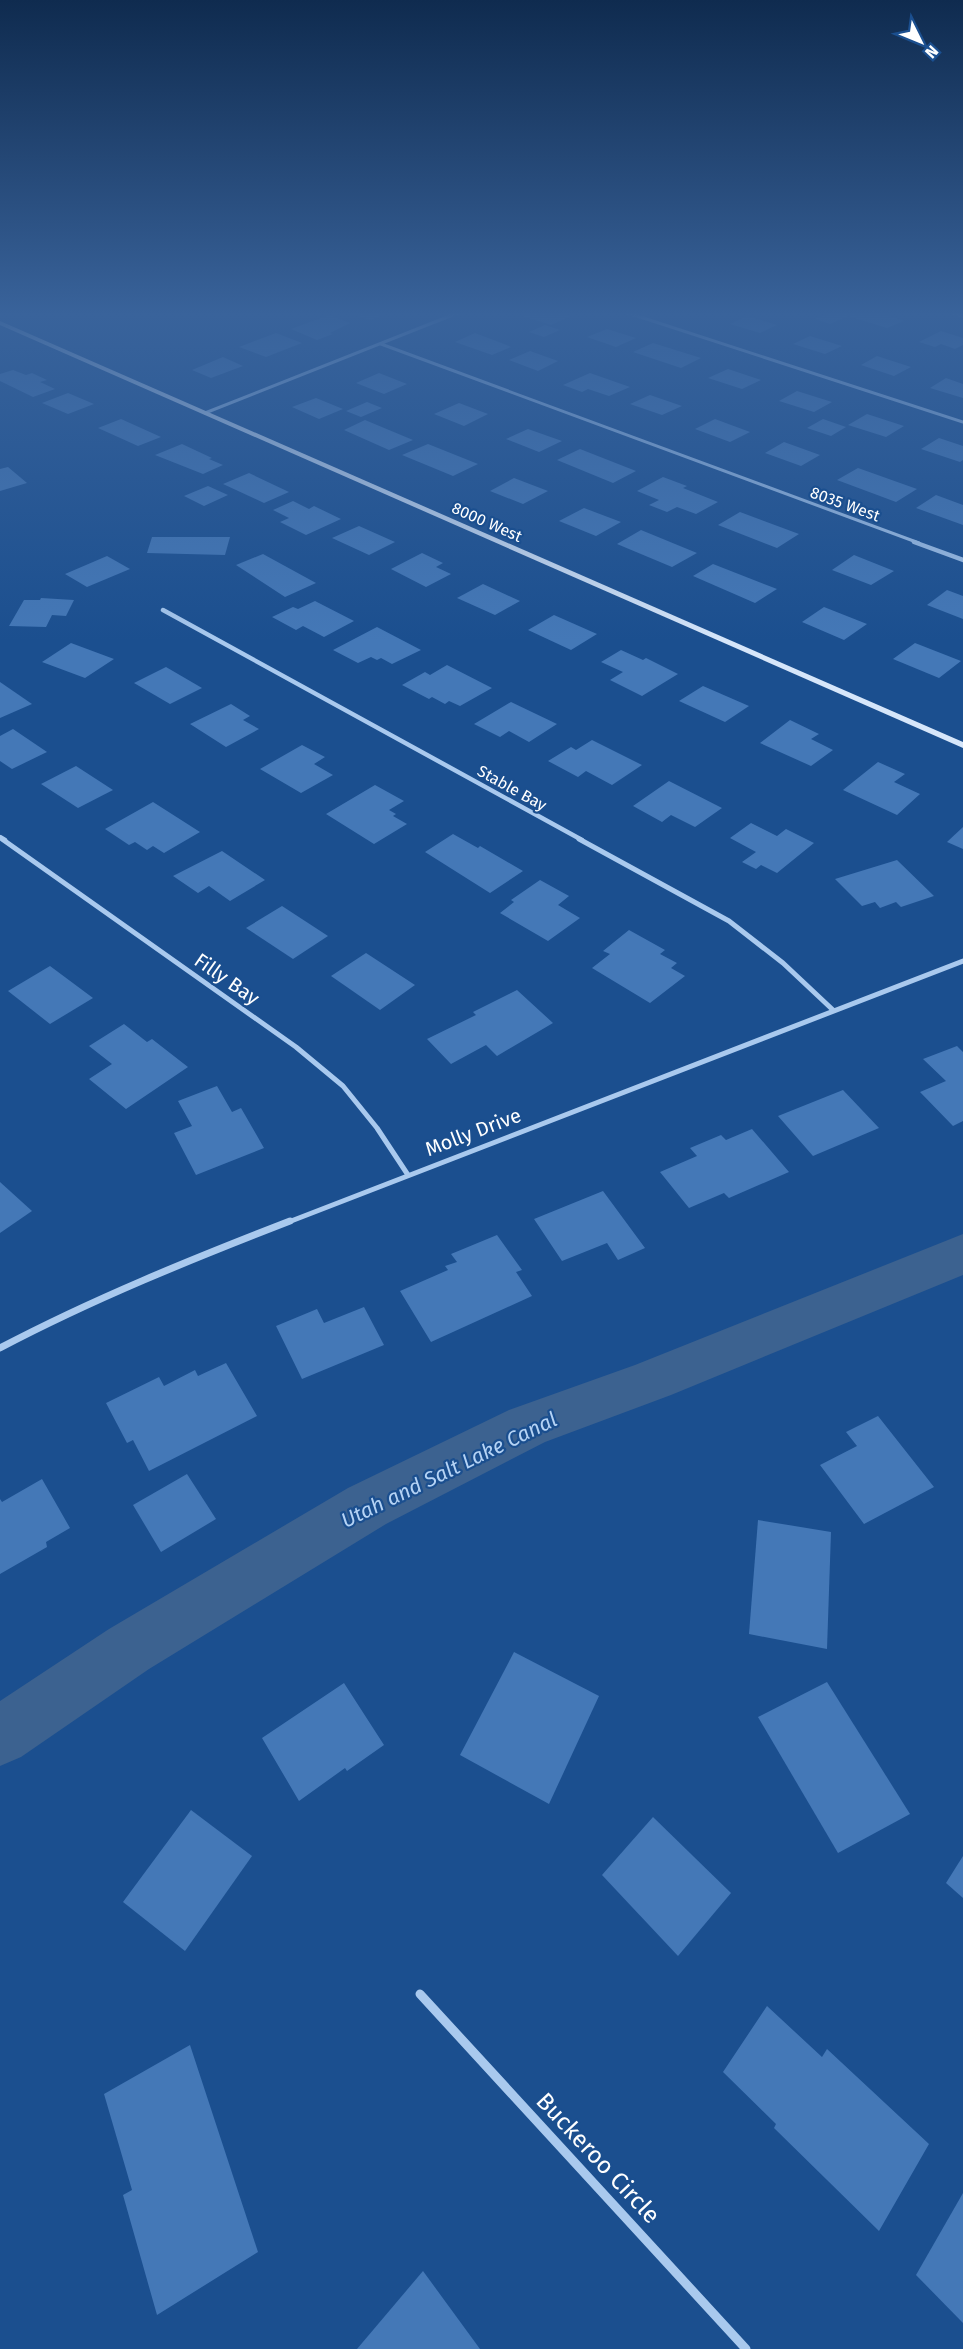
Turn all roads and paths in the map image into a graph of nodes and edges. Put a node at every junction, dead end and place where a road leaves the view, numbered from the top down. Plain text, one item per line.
1 (225, 422) edge
2 (590, 422) edge
3 (963, 560) edge
4 (163, 610) dead end
5 (963, 745) edge
6 (0, 837) edge
7 (963, 961) edge
8 (833, 1010) junction
9 (408, 1175) junction
10 (0, 1348) edge
11 (420, 1994) dead end
12 (746, 2349) edge

1 - 5 street, 8000 West
2 - 3 street, 8035 West
4 - 8 street, Stable Bay
6 - 9 street, Filly Bay
7 - 8 street, Molly Drive
8 - 9 street, Molly Drive
9 - 10 street, Molly Drive
11 - 12 street, Buckeroo Circle

